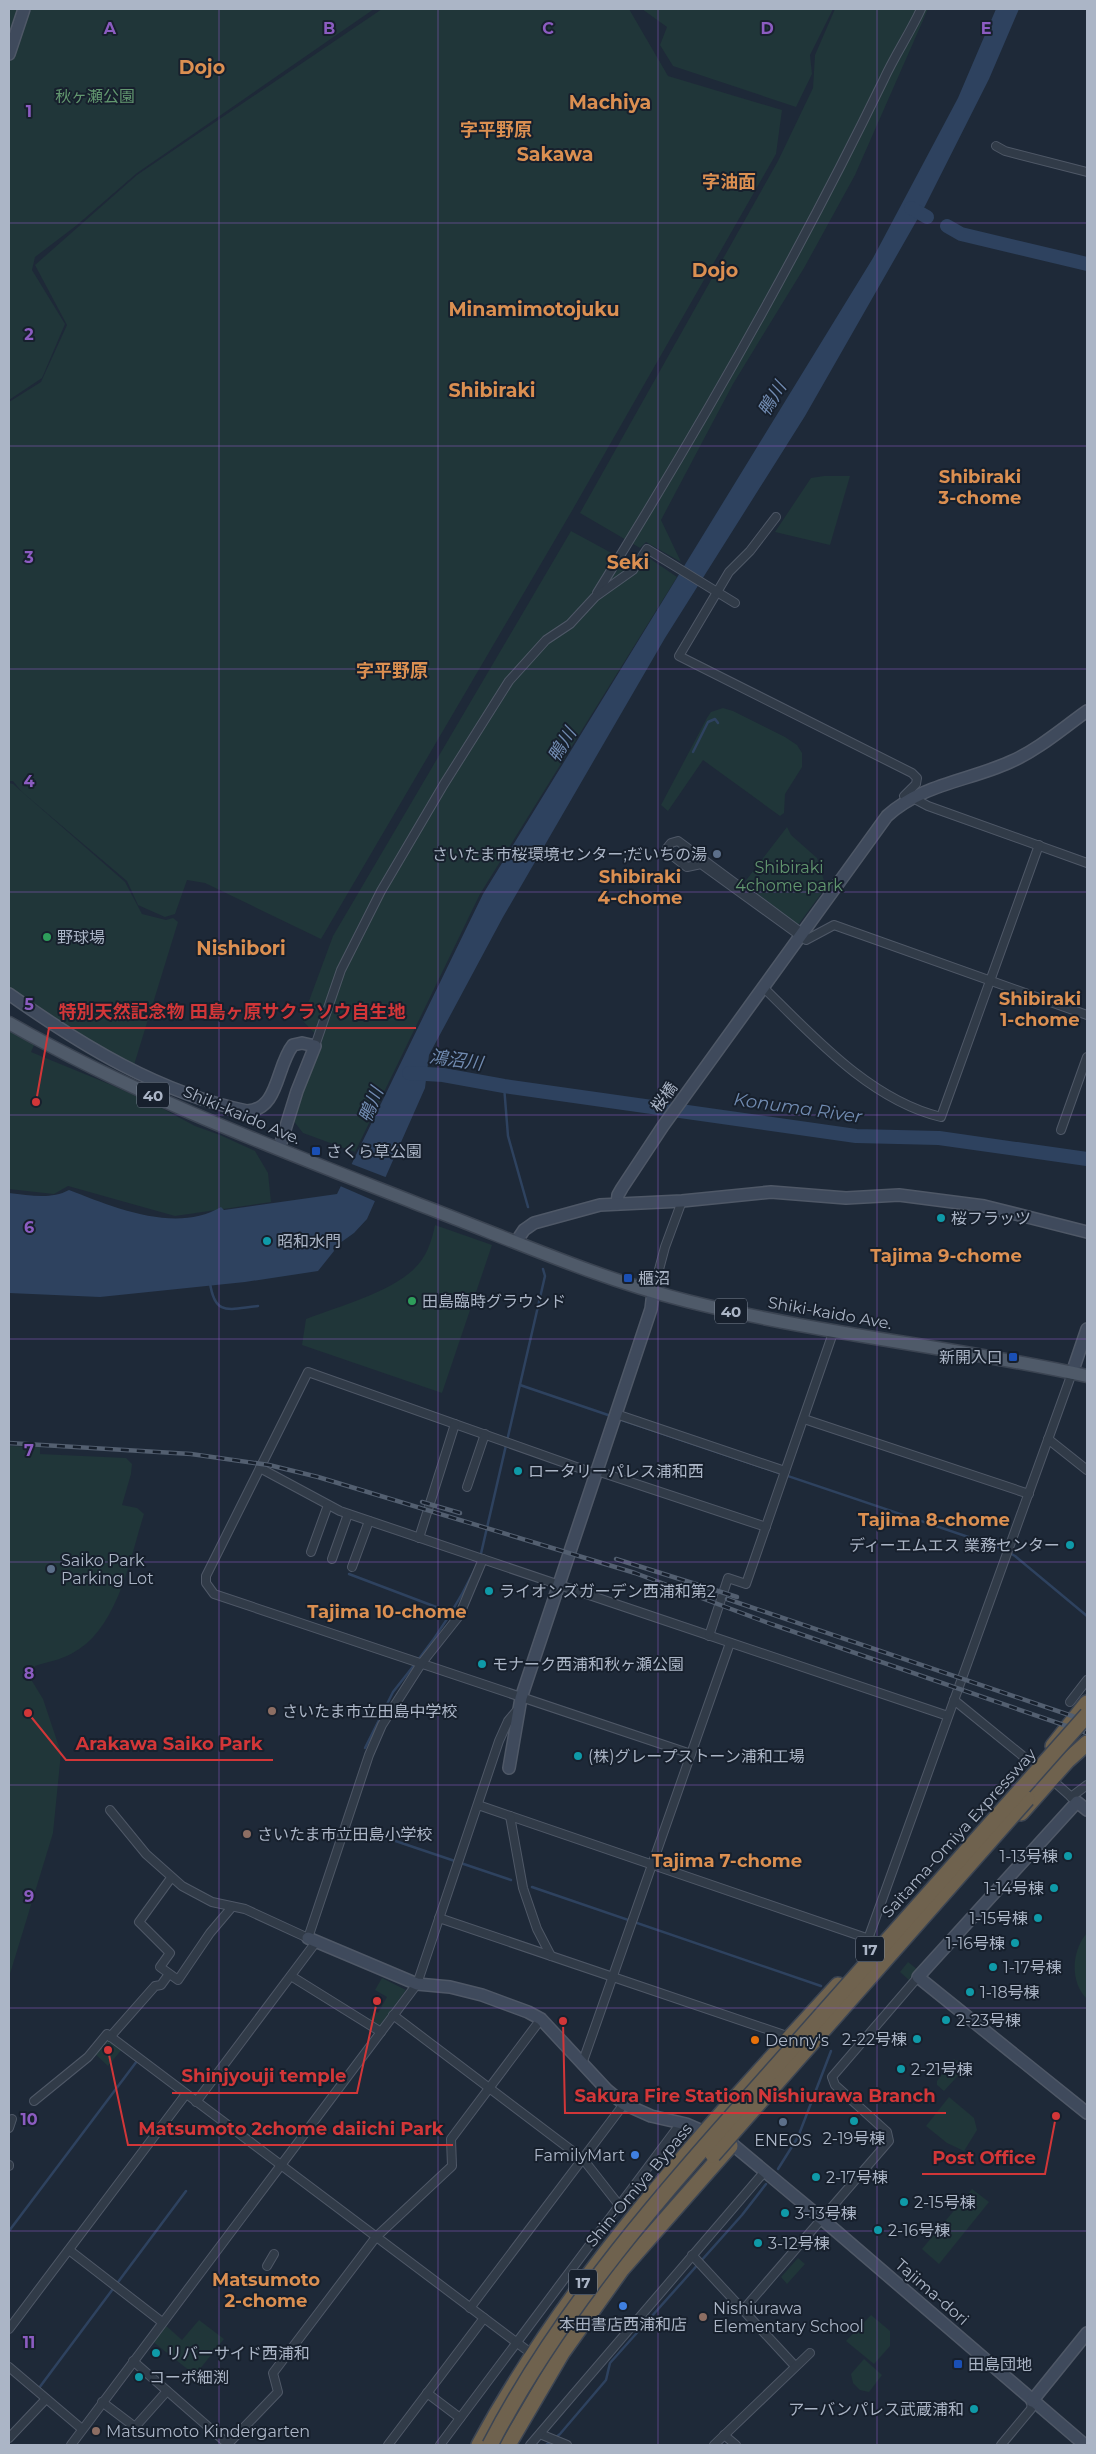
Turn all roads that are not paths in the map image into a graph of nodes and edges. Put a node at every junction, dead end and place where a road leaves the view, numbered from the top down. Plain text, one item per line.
1 (24, 9) edge
2 (921, 9) edge
3 (9, 54) edge
4 (996, 146) dead end
5 (1087, 172) edge
6 (776, 518) dead end
7 (717, 591) junction
8 (595, 597) junction
9 (733, 602) dead end
10 (1087, 711) edge
11 (908, 799) junction
12 (1039, 845) junction
13 (1087, 863) edge
14 (800, 935) junction
15 (990, 981) junction
16 (763, 987) junction
17 (9, 994) edge
18 (1087, 1015) edge
19 (9, 1023) edge
20 (315, 1046) junction
21 (1087, 1057) edge
22 (1061, 1130) dead end
23 (279, 1149) junction
24 (682, 1201) junction
25 (617, 1204) junction
26 (1087, 1232) edge
27 (516, 1242) junction
28 (653, 1292) junction
29 (1087, 1329) edge
30 (834, 1330) junction
31 (1072, 1373) junction
32 (1087, 1376) edge
33 (616, 1417) junction
34 (804, 1419) junction
35 (455, 1424) junction
36 (485, 1434) junction
37 (1048, 1439) junction
38 (260, 1468) junction
39 (1087, 1470) edge
40 (596, 1472) junction
41 (784, 1474) junction
42 (467, 1487) dead end
43 (1029, 1494) junction
44 (328, 1505) junction
45 (348, 1514) junction
46 (369, 1521) junction
47 (766, 1527) junction
48 (419, 1538) junction
49 (311, 1552) dead end
50 (332, 1559) dead end
51 (483, 1559) junction
52 (352, 1567) dead end
53 (558, 1585) junction
54 (709, 1636) junction
55 (730, 1643) junction
56 (420, 1664) junction
57 (1087, 1680) edge
58 (954, 1700) junction
59 (1070, 1702) dead end
60 (520, 1703) junction
61 (1087, 1703) edge
62 (1087, 1711) edge
63 (1087, 1715) edge
64 (948, 1716) junction
65 (1087, 1730) edge
66 (1087, 1736) edge
67 (1087, 1743) edge
68 (1052, 1748) junction
69 (691, 1754) junction
70 (1067, 1761) junction
71 (1035, 1766) junction
72 (509, 1768) dead end
73 (1051, 1779) junction
74 (1087, 1785) edge
75 (1074, 1799) junction
76 (478, 1805) junction
77 (110, 1810) dead end
78 (1087, 1810) edge
79 (510, 1816) junction
80 (652, 1865) junction
81 (171, 1878) junction
82 (232, 1907) junction
83 (439, 1918) junction
84 (312, 1940) junction
85 (873, 1940) junction
86 (551, 1956) junction
87 (169, 1974) junction
88 (291, 1976) junction
89 (613, 1977) junction
90 (918, 1977) junction
91 (417, 1984) junction
92 (393, 2015) junction
93 (541, 2019) junction
94 (381, 2032) junction
95 (110, 2037) junction
96 (790, 2037) junction
97 (582, 2064) junction
98 (489, 2088) junction
99 (186, 2094) junction
100 (34, 2102) dead end
101 (196, 2102) junction
102 (624, 2104) junction
103 (1087, 2114) edge
104 (12, 2119) dead end
105 (681, 2123) junction
106 (9, 2128) edge
107 (706, 2132) junction
108 (732, 2144) junction
109 (583, 2159) junction
110 (281, 2165) junction
111 (765, 2171) junction
112 (619, 2205) junction
113 (822, 2219) junction
114 (376, 2237) junction
115 (68, 2250) junction
116 (274, 2254) dead end
117 (692, 2255) junction
118 (267, 2266) dead end
119 (470, 2308) junction
120 (744, 2310) junction
121 (484, 2318) junction
122 (162, 2322) junction
123 (9, 2329) edge
124 (1087, 2332) edge
125 (517, 2344) junction
126 (532, 2354) junction
127 (810, 2354) dead end
128 (133, 2361) junction
129 (795, 2366) junction
130 (9, 2367) edge
131 (167, 2390) junction
132 (427, 2393) junction
133 (46, 2398) junction
134 (1032, 2400) junction
135 (102, 2402) junction
136 (460, 2418) junction
137 (82, 2429) junction
138 (540, 2434) junction
139 (724, 2435) junction
140 (9, 2438) edge
141 (70, 2445) edge
142 (228, 2445) edge
143 (388, 2445) edge
144 (440, 2445) edge
145 (479, 2445) edge
146 (490, 2445) edge
147 (501, 2445) edge
148 (508, 2445) edge
149 (530, 2445) edge
150 (567, 2445) edge
151 (714, 2445) edge
152 (736, 2445) edge
153 (1001, 2445) edge
154 (1085, 2445) edge

1 - 3 street
2 - 8 street
4 - 5 street
6 - 7 street
7 - 8 street
7 - 9 street
7 - 11 street
8 - 20 street
10 - 11 street, 桜橋
11 - 12 street
11 - 14 street, 桜橋
12 - 13 street
12 - 15 street
14 - 14 street
14 - 15 street
14 - 16 street, 桜橋
15 - 16 street
15 - 18 street
16 - 25 street, 桜橋
17 - 20 street
19 - 23 main road, Shiki-kaido Ave. / 40
20 - 23 street
21 - 22 street
23 - 27 main road, Shiki-kaido Ave. / 40
24 - 25 street
24 - 26 street
24 - 28 street
25 - 27 street
27 - 28 main road, Shiki-kaido Ave. / 40
28 - 30 main road, Shiki-kaido Ave. / 40
28 - 33 street
29 - 31 street
30 - 31 main road, Shiki-kaido Ave. / 40
30 - 34 street
31 - 32 main road, Shiki-kaido Ave. / 40
31 - 37 street
33 - 40 street
33 - 41 street
34 - 41 street
34 - 43 street
35 - 36 street
35 - 38 street
35 - 48 street
36 - 40 street
36 - 42 street
37 - 39 street
37 - 43 street
38 - 44 street
38 - 56 street
40 - 47 street
40 - 53 street
41 - 47 street
43 - 58 street
44 - 45 street
44 - 49 street
45 - 46 street
45 - 50 street
46 - 48 street
46 - 52 street
47 - 54 street
48 - 51 street
51 - 53 street
51 - 56 street
53 - 54 street
53 - 60 street
54 - 55 street
55 - 64 street
55 - 69 street
56 - 60 street
56 - 84 street
57 - 59 street
58 - 64 street
58 - 71 street
60 - 69 street
60 - 72 street
60 - 76 street
61 - 68 highway, 17
62 - 68 highway, 17
63 - 146 highway, Saitama-Omiya Expressway, bridge
64 - 85 street
65 - 147 highway, Saitama-Omiya Expressway, bridge
66 - 70 highway, 17
67 - 70 highway, 17
68 - 71 highway, 17
69 - 80 street
70 - 73 highway, 17
71 - 85 highway, Shin-Omiya Bypass / 17
73 - 75 street
73 - 108 highway, 17
74 - 75 street
75 - 78 street
75 - 90 street
76 - 79 street
76 - 83 street
77 - 81 street
79 - 80 street
79 - 86 street
80 - 85 street
80 - 89 street
81 - 82 street
81 - 87 street
82 - 84 street
82 - 87 street
83 - 86 street
83 - 91 street
84 - 88 street
84 - 91 street
85 - 96 highway, Shin-Omiya Bypass / 17
86 - 89 street
87 - 95 street
88 - 94 street
88 - 101 street
89 - 96 street
89 - 97 street
90 - 103 street
90 - 113 street
91 - 92 street
91 - 93 street
92 - 94 street
92 - 98 street
93 - 97 street
93 - 98 street
94 - 110 street
95 - 99 street
95 - 100 street
96 - 107 highway, Shin-Omiya Bypass / 17
97 - 102 street
98 - 109 street
98 - 114 street
99 - 101 street
99 - 115 street
101 - 110 street
102 - 105 street, Tajima-dori
102 - 109 street
104 - 106 street
105 - 107 street, Tajima-dori
105 - 112 street
107 - 108 street, Tajima-dori
107 - 126 highway, Shin-Omiya Bypass / 17
108 - 111 street, Tajima-dori
108 - 148 highway, 17
109 - 112 street
109 - 119 street
110 - 114 street
110 - 122 street
111 - 113 street, Tajima-dori
111 - 117 street
112 - 125 street
113 - 120 street
113 - 134 street, Tajima-dori
114 - 119 street
114 - 142 street
115 - 122 street
115 - 123 street
116 - 118 street
117 - 120 street
117 - 138 street
119 - 121 street
120 - 129 street
121 - 125 street
121 - 132 street
122 - 128 street
124 - 134 street
125 - 126 street
125 - 136 street
126 - 145 highway, Shin-Omiya Bypass / 17
127 - 129 street
128 - 131 street
128 - 135 street
129 - 139 street
130 - 133 street
131 - 135 street
131 - 142 street
132 - 136 street
132 - 143 street
133 - 137 street
133 - 140 street
134 - 153 street
134 - 154 street, Tajima-dori
135 - 137 street
136 - 144 street
137 - 141 street
138 - 149 street
138 - 150 street
139 - 151 street
139 - 152 street

